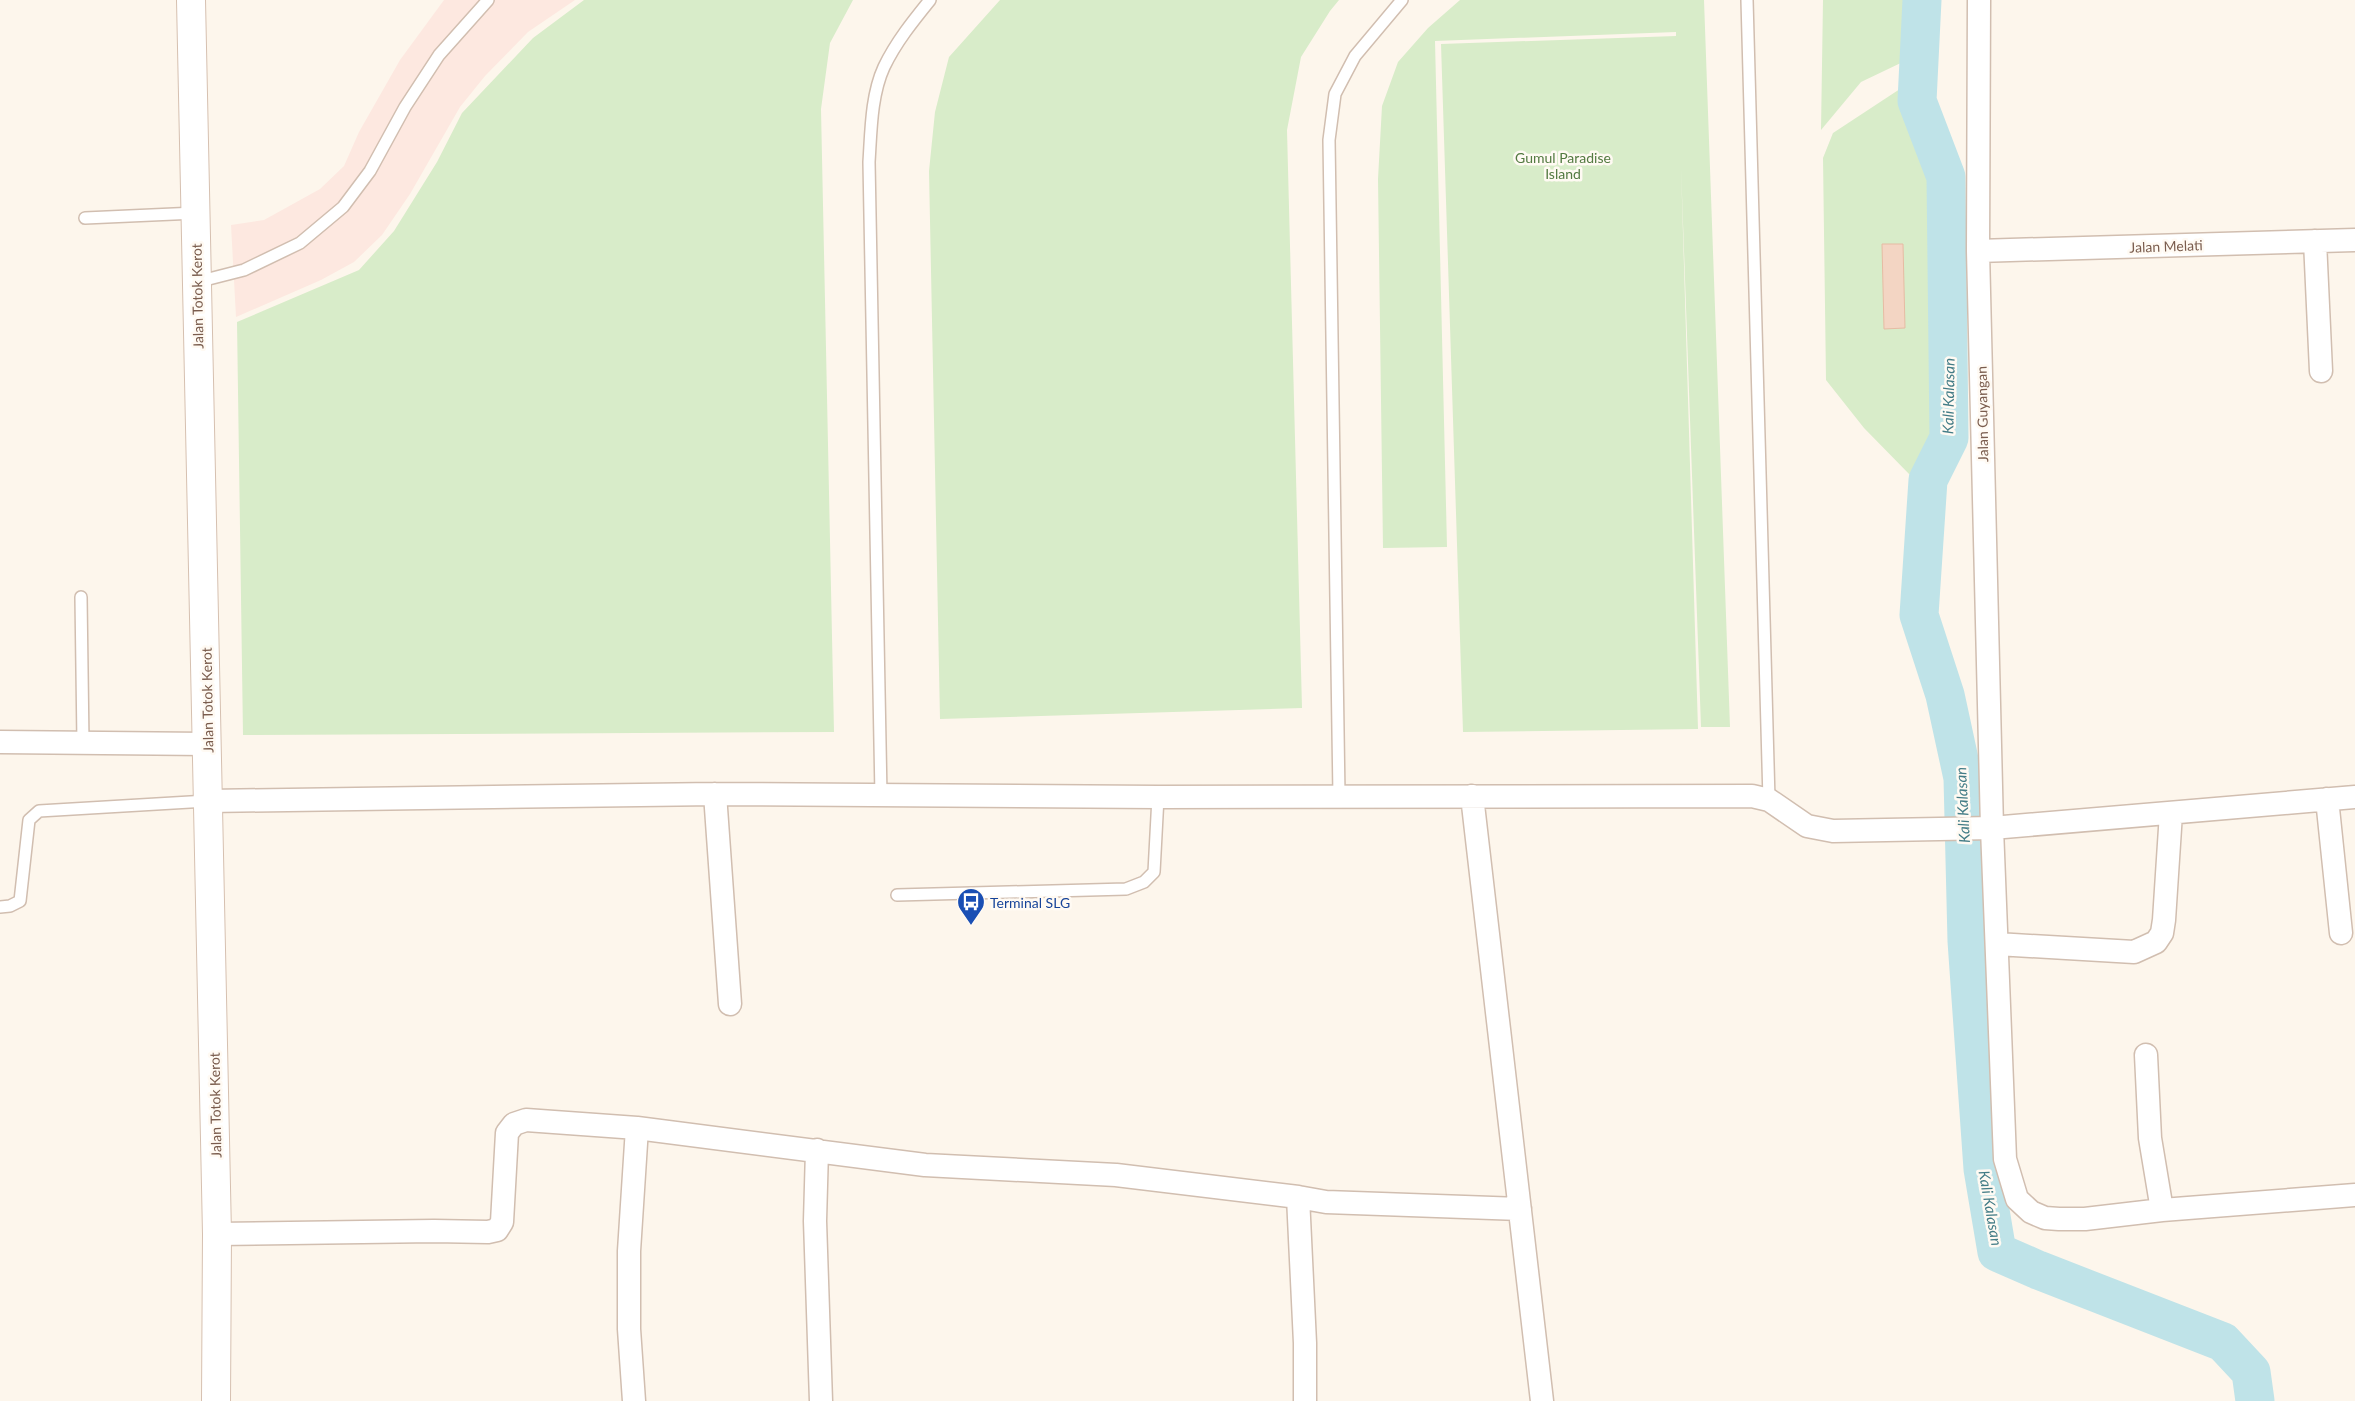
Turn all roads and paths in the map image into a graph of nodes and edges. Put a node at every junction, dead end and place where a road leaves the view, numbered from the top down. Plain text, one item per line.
1 (192, 0) edge
2 (488, 0) edge
3 (930, 0) edge
4 (1402, 0) edge
5 (1747, 0) edge
6 (1979, 0) edge
7 (196, 213) junction
8 (85, 218) dead end
9 (2355, 240) edge
10 (2315, 241) junction
11 (1978, 251) junction
12 (197, 282) junction
13 (2321, 372) dead end
14 (81, 597) dead end
15 (0, 742) edge
16 (83, 743) junction
17 (208, 744) junction
18 (715, 794) junction
19 (881, 796) junction
20 (1339, 796) junction
21 (1472, 796) junction
22 (1158, 797) junction
23 (2355, 797) edge
24 (2327, 799) junction
25 (1769, 800) junction
26 (209, 801) junction
27 (2171, 813) junction
28 (1984, 828) junction
29 (897, 896) dead end
30 (0, 907) edge
31 (2341, 933) dead end
32 (1997, 944) junction
33 (730, 1004) dead end
34 (2146, 1055) dead end
35 (637, 1128) junction
36 (817, 1150) junction
37 (2355, 1195) edge
38 (1298, 1197) junction
39 (1520, 1209) junction
40 (2162, 1210) junction
41 (217, 1234) junction
42 (216, 1401) edge
43 (634, 1401) edge
44 (821, 1401) edge
45 (1305, 1401) edge
46 (1542, 1401) edge

1 - 7 main road, Jalan Totok Kerot
2 - 12 lane
3 - 19 lane
4 - 20 lane
5 - 25 lane
6 - 11 street, Jalan Guyangan
7 - 8 lane
7 - 12 main road, Jalan Totok Kerot
9 - 10 street, Jalan Melati
10 - 11 street, Jalan Melati
10 - 13 street
11 - 28 street, Jalan Guyangan
12 - 17 main road, Jalan Totok Kerot
14 - 16 lane
15 - 16 street
16 - 17 street
17 - 26 main road, Jalan Totok Kerot
18 - 19 street
18 - 26 street
18 - 33 street
19 - 22 street
20 - 21 street
20 - 22 street
21 - 25 street
21 - 39 street
22 - 29 lane
23 - 24 street
24 - 27 street
24 - 31 street
25 - 28 street
26 - 30 lane
26 - 41 main road, Jalan Totok Kerot
27 - 28 street
27 - 32 street
28 - 32 street, Jalan Guyangan
32 - 40 street, Jalan Guyangan
34 - 40 street
35 - 36 street
35 - 41 street
35 - 43 street
36 - 38 street
36 - 44 street
37 - 40 street, Jalan Guyangan
38 - 39 street
38 - 45 street
39 - 46 street
41 - 42 main road, Jalan Totok Kerot

